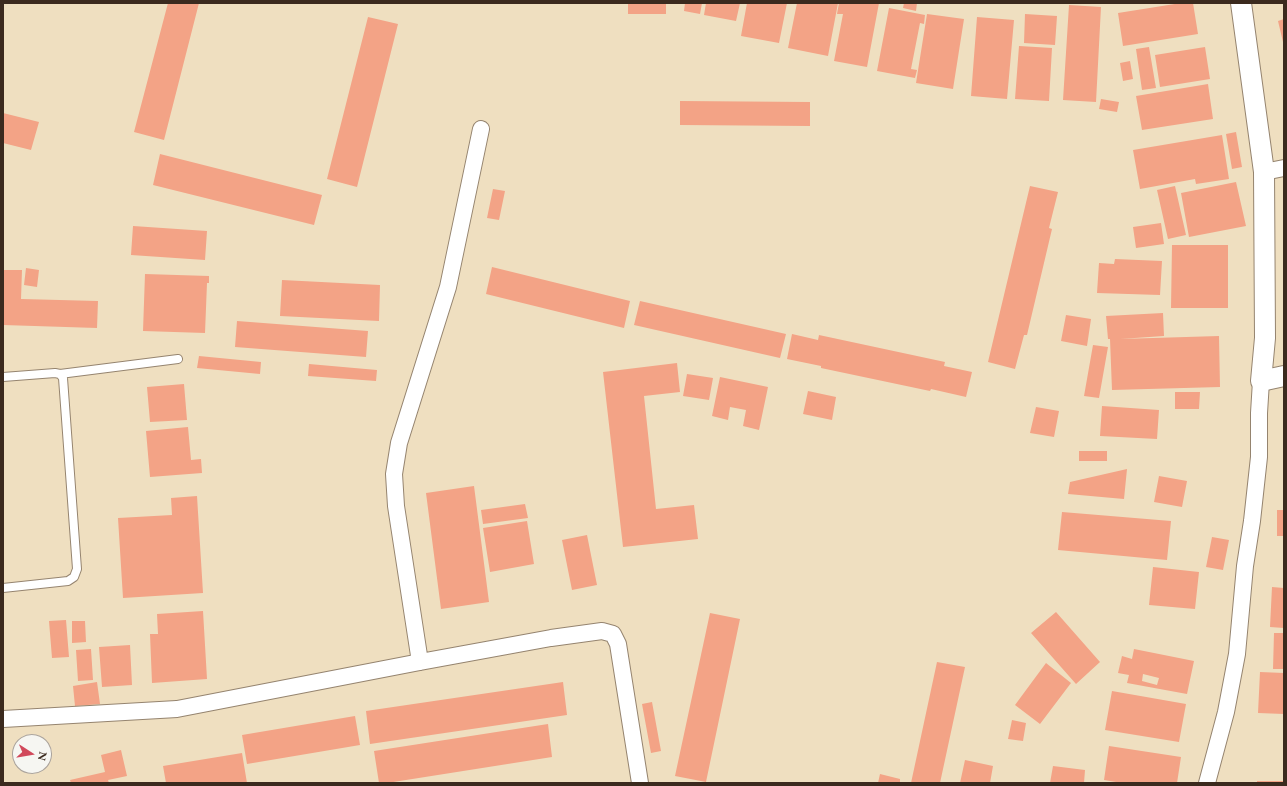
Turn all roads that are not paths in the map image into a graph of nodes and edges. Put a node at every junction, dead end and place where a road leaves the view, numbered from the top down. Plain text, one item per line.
1 (1241, 3) edge
2 (481, 130) dead end
3 (1284, 168) edge
4 (1264, 172) junction
5 (178, 359) dead end
6 (60, 374) junction
7 (1284, 376) edge
8 (3, 377) edge
9 (1261, 381) junction
10 (3, 588) edge
11 (420, 662) junction
12 (3, 719) edge
13 (640, 783) edge
14 (1207, 783) edge

1 - 4 street
2 - 11 street
3 - 4 street
4 - 9 street
5 - 6 lane
6 - 8 lane
6 - 10 lane
7 - 9 street
9 - 14 street
11 - 12 street
11 - 13 street

